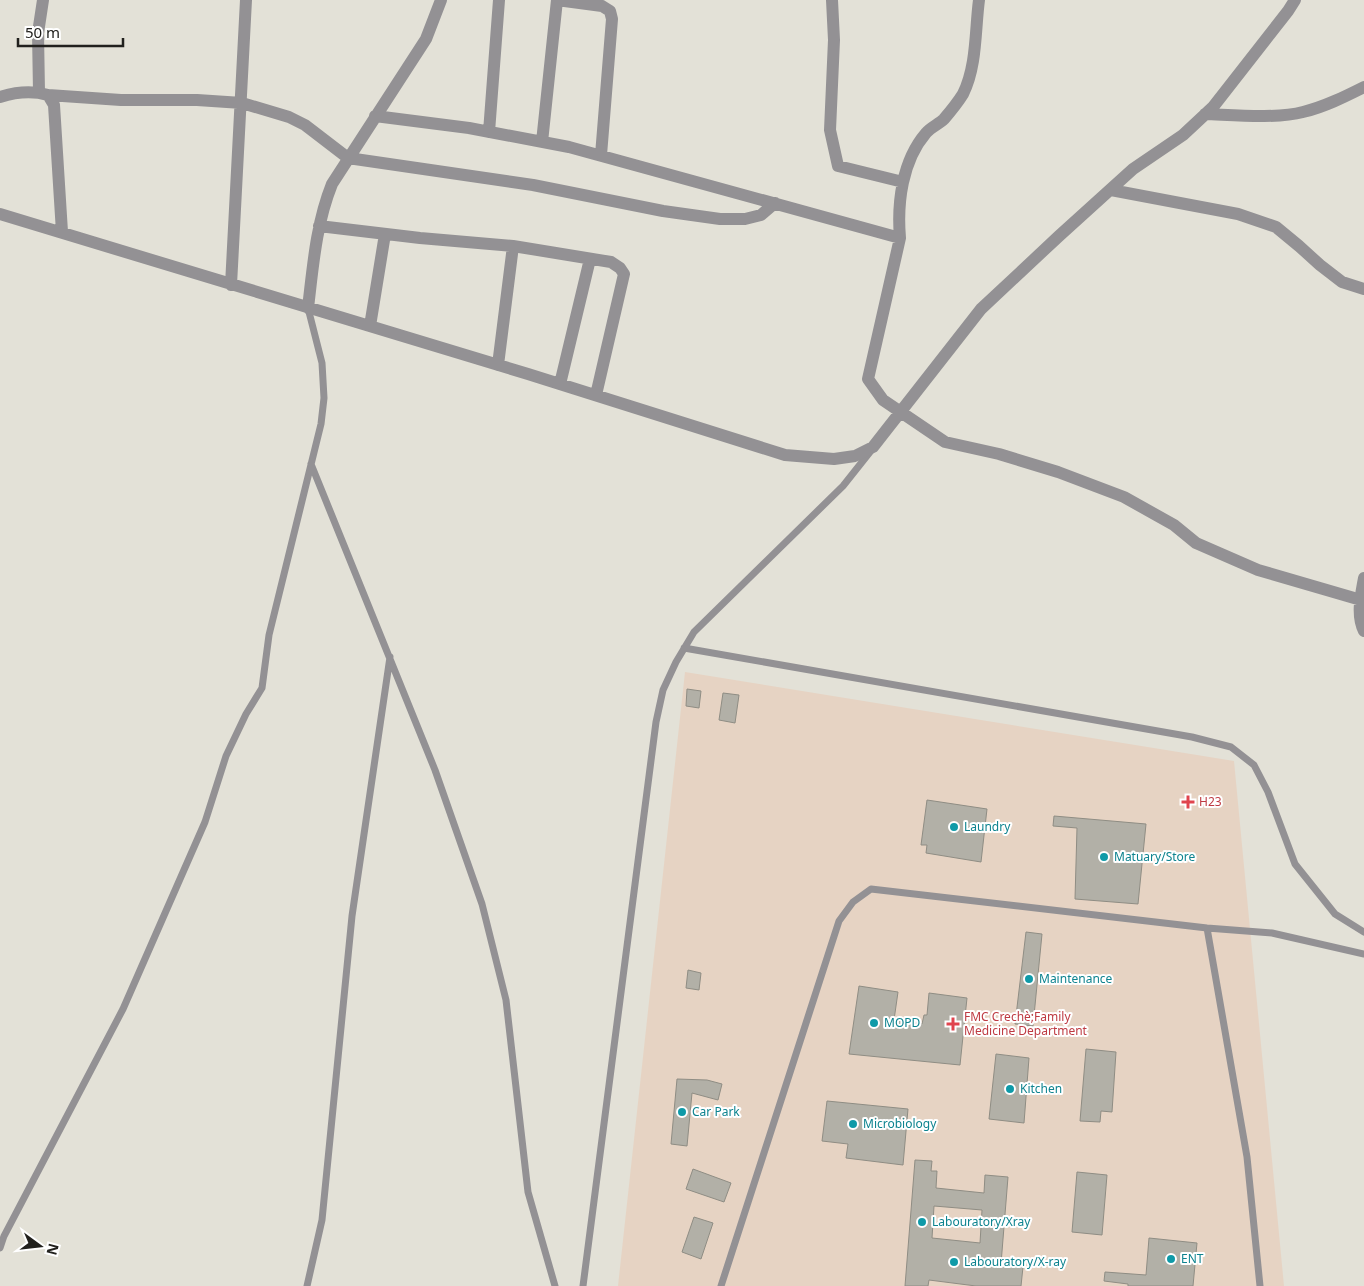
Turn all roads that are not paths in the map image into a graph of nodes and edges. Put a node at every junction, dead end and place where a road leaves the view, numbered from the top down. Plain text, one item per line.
1 (43, 0) edge
2 (246, 0) edge
3 (499, 0) edge
4 (557, 0) edge
5 (832, 0) edge
6 (979, 0) edge
7 (1295, 0) edge
8 (437, 1) edge
9 (1364, 87) edge
10 (43, 93) junction
11 (0, 97) edge
12 (242, 103) junction
13 (1205, 114) junction
14 (375, 116) junction
15 (489, 132) junction
16 (542, 142) junction
17 (601, 155) junction
18 (348, 158) junction
19 (903, 182) junction
20 (1111, 190) junction
21 (775, 203) junction
22 (0, 214) edge
23 (319, 226) junction
24 (62, 232) junction
25 (385, 234) junction
26 (900, 238) junction
27 (513, 246) junction
28 (590, 259) junction
29 (232, 285) junction
30 (1364, 289) edge
31 (308, 308) junction
32 (370, 326) junction
33 (498, 365) junction
34 (560, 384) junction
35 (596, 395) junction
36 (900, 412) junction
37 (873, 447) junction
38 (311, 464) junction
39 (1364, 578) edge
40 (1361, 600) junction
41 (1364, 631) edge
42 (684, 648) junction
43 (390, 657) junction
44 (1207, 928) junction
45 (1364, 932) edge
46 (1364, 954) edge
47 (0, 1248) edge
48 (307, 1286) edge
49 (555, 1286) edge
50 (583, 1286) edge
51 (721, 1286) edge
52 (1260, 1286) edge

1 - 10 street
2 - 12 street
3 - 15 street
4 - 16 street
4 - 17 street
5 - 19 street
6 - 19 street
7 - 13 street
8 - 14 street
9 - 13 street
10 - 11 street
10 - 12 street
10 - 24 street
12 - 18 street
12 - 29 street
13 - 20 street
14 - 15 street
14 - 18 street
15 - 16 street
16 - 17 street
17 - 21 street
18 - 21 street
18 - 23 street
19 - 26 street
20 - 30 street
20 - 36 street
21 - 26 street
22 - 24 street
23 - 25 street
23 - 31 street
24 - 29 street
25 - 27 street
25 - 32 street
26 - 36 street
27 - 28 street
27 - 33 street
28 - 34 street
28 - 35 street
29 - 31 street
31 - 32 street
31 - 38 lane
32 - 33 street
33 - 34 street
34 - 35 street
35 - 37 street
36 - 37 street
36 - 40 street
37 - 42 lane
38 - 43 lane
38 - 47 lane
39 - 40 street
40 - 41 street
42 - 45 lane
42 - 50 lane
43 - 48 lane
43 - 49 lane
44 - 46 lane
44 - 51 lane
44 - 52 lane

